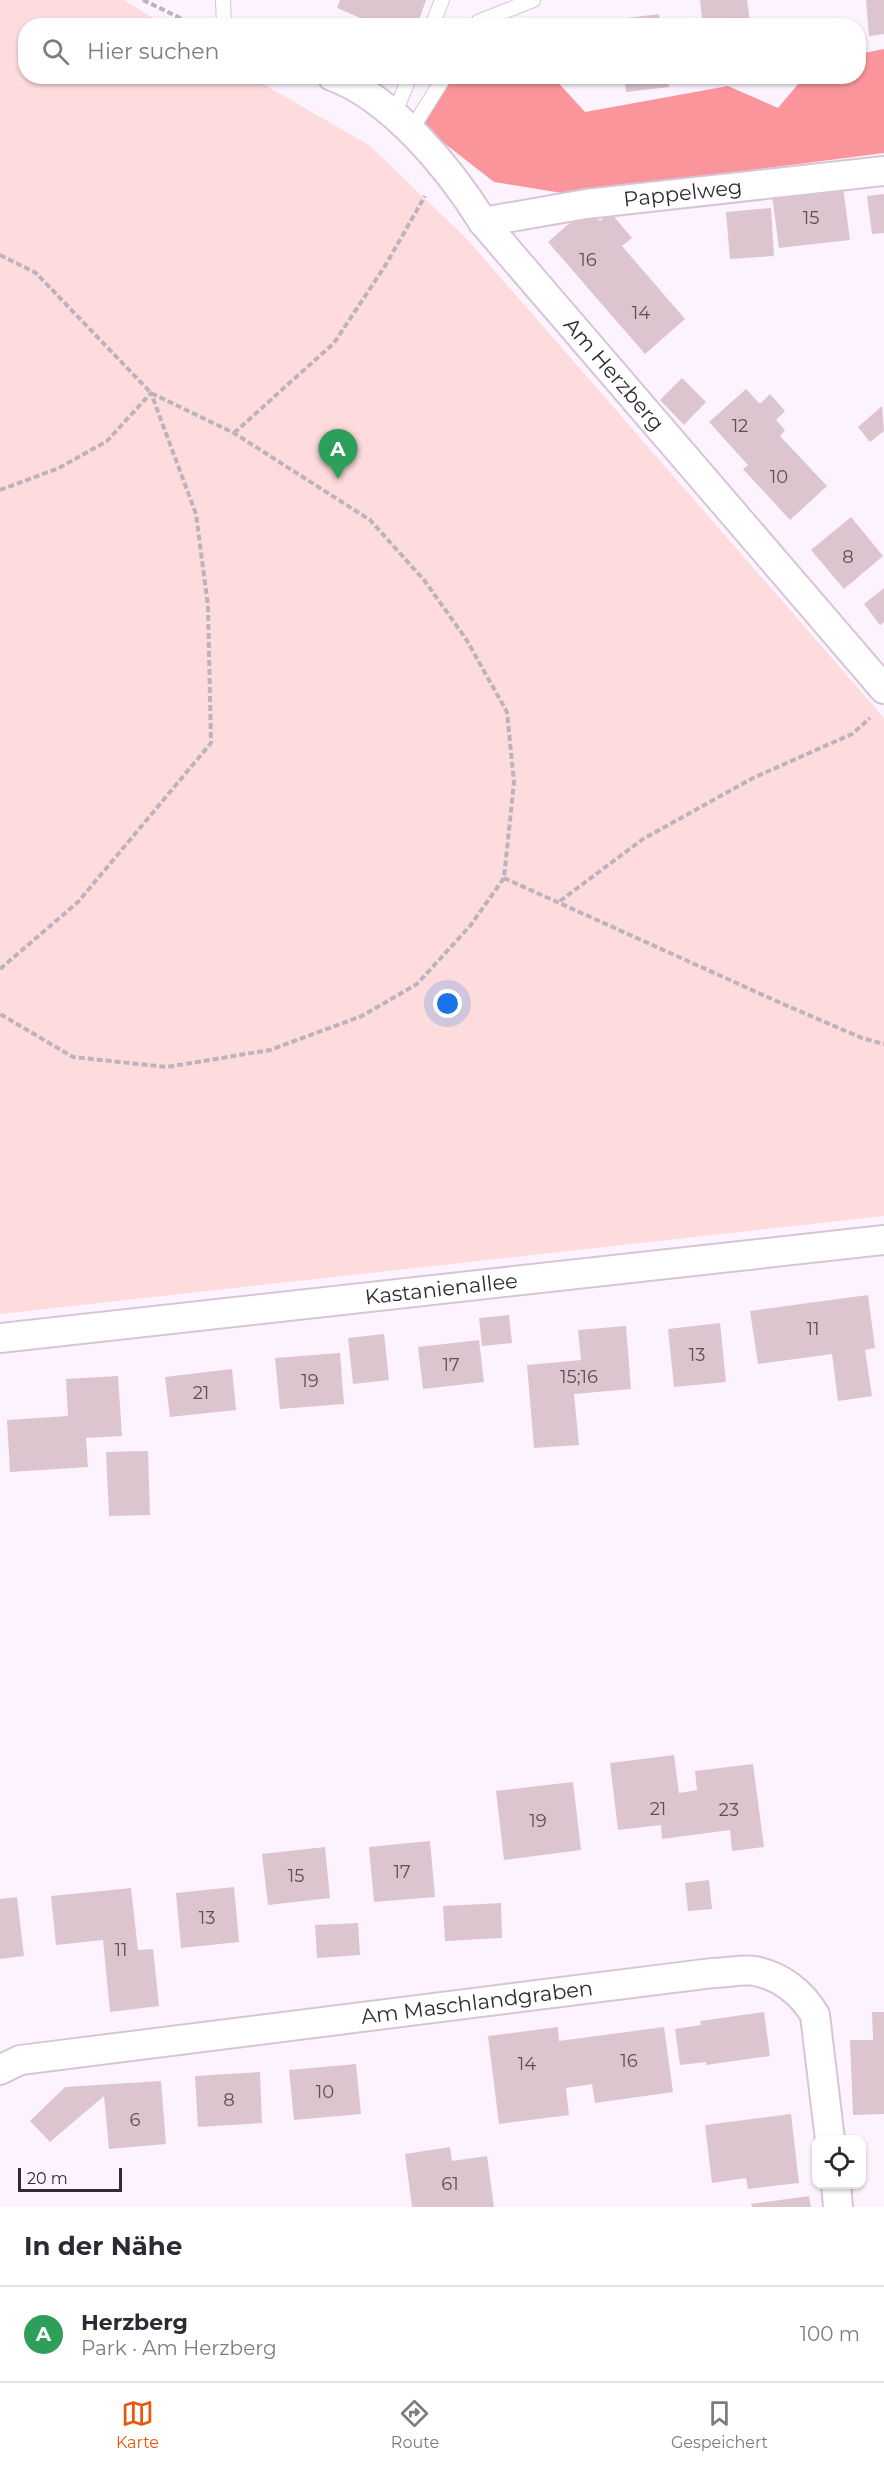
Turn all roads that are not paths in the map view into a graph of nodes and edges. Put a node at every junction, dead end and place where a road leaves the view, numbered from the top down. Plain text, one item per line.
1 (223, 0) edge
2 (442, 0) edge
3 (532, 0) edge
4 (224, 18) edge
5 (435, 18) edge
6 (488, 18) edge
7 (352, 84) edge
8 (409, 84) edge
9 (437, 84) edge
10 (402, 123) junction
11 (884, 171) edge
12 (483, 222) junction
13 (880, 701) edge
14 (884, 1240) edge
15 (0, 1338) edge
16 (0, 2070) edge
17 (830, 2135) edge
18 (836, 2189) edge
19 (838, 2207) edge

1 - 4 lane
2 - 5 lane
3 - 6 lane
7 - 10 street, Am Herzberg
8 - 10 lane
9 - 10 lane
10 - 12 street, Am Herzberg
11 - 12 street, Pappelweg
12 - 13 street, Am Herzberg
14 - 15 street, Kastanienallee
16 - 17 street, Am Maschlandgraben
18 - 19 street

